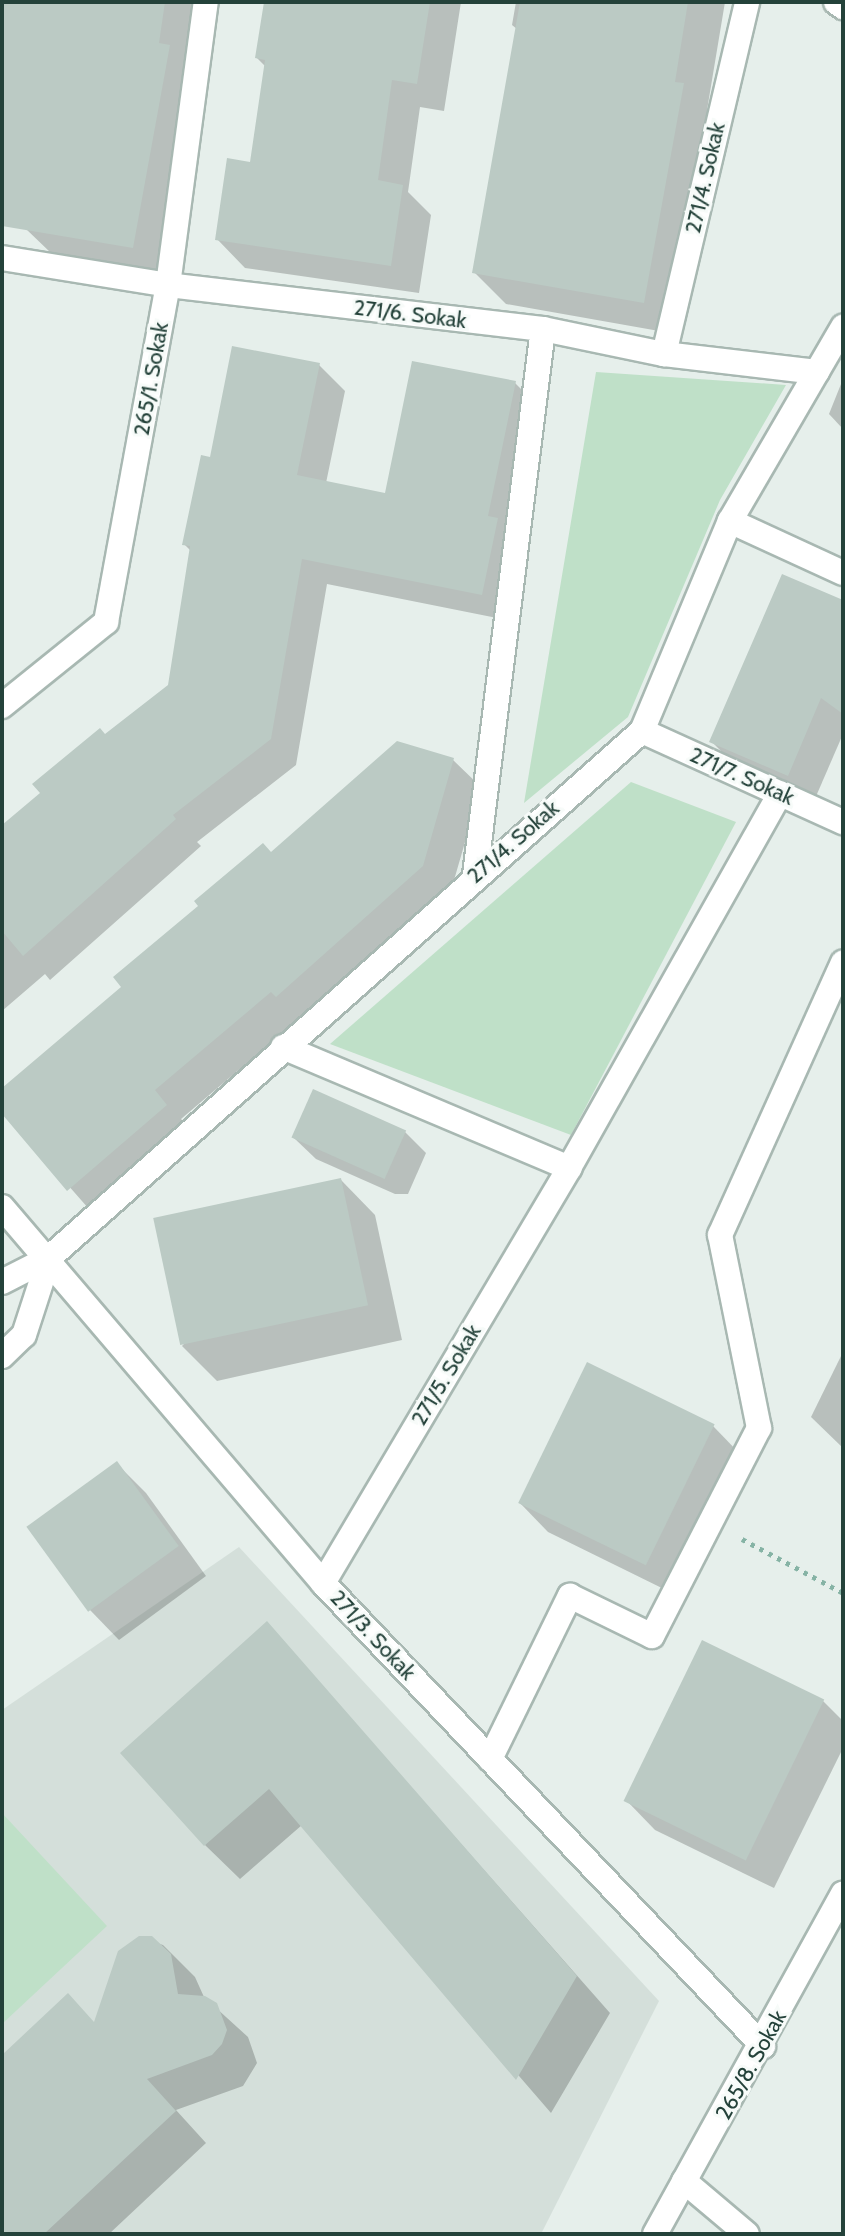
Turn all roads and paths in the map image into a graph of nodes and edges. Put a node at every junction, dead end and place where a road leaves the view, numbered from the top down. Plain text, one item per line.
1 (206, 2) edge
2 (747, 2) edge
3 (836, 2) edge
4 (843, 7) edge
5 (2, 258) edge
6 (168, 285) junction
7 (843, 327) edge
8 (543, 329) junction
9 (664, 354) junction
10 (817, 372) junction
11 (730, 521) junction
12 (843, 573) edge
13 (2, 706) edge
14 (642, 731) junction
15 (780, 793) junction
16 (843, 822) edge
17 (475, 875) junction
18 (843, 963) edge
19 (283, 1047) junction
20 (569, 1168) junction
21 (2, 1207) edge
22 (49, 1258) junction
23 (2, 1282) edge
24 (2, 1356) edge
25 (711, 1522) junction
26 (323, 1583) junction
27 (843, 1593) edge
28 (490, 1759) junction
29 (843, 1894) edge
30 (763, 2046) junction
31 (684, 2181) junction
32 (655, 2234) edge
33 (747, 2234) edge

1 - 6 street, 265/1. Sokak
2 - 9 street, 271/4. Sokak
3 - 4 street
5 - 6 street, 271/6. Sokak
6 - 8 street, 271/6. Sokak
6 - 13 street, 265/1. Sokak
7 - 10 street, 271/4. Sokak
8 - 9 street, 271/6. Sokak
8 - 17 street
9 - 10 street, 271/6. Sokak
10 - 11 street, 271/4. Sokak
11 - 12 street
11 - 14 street, 271/4. Sokak
14 - 15 street, 271/7. Sokak
14 - 17 street, 271/4. Sokak
15 - 16 street, 271/7. Sokak
15 - 20 street, 271/5. Sokak
17 - 19 street, 271/4. Sokak
18 - 25 street
19 - 20 street
19 - 22 street, 271/4. Sokak
20 - 26 street, 271/5. Sokak
21 - 22 street, 271/3. Sokak
22 - 23 street, 271/4. Sokak
22 - 24 street, 271/4. Sokak
22 - 26 street, 271/3. Sokak
25 - 27 path
25 - 28 street
26 - 28 street, 271/3. Sokak
28 - 30 street, 271/3. Sokak
29 - 30 street, 265/8. Sokak
30 - 31 street, 265/8. Sokak
31 - 32 street, 265/8. Sokak
31 - 33 street

